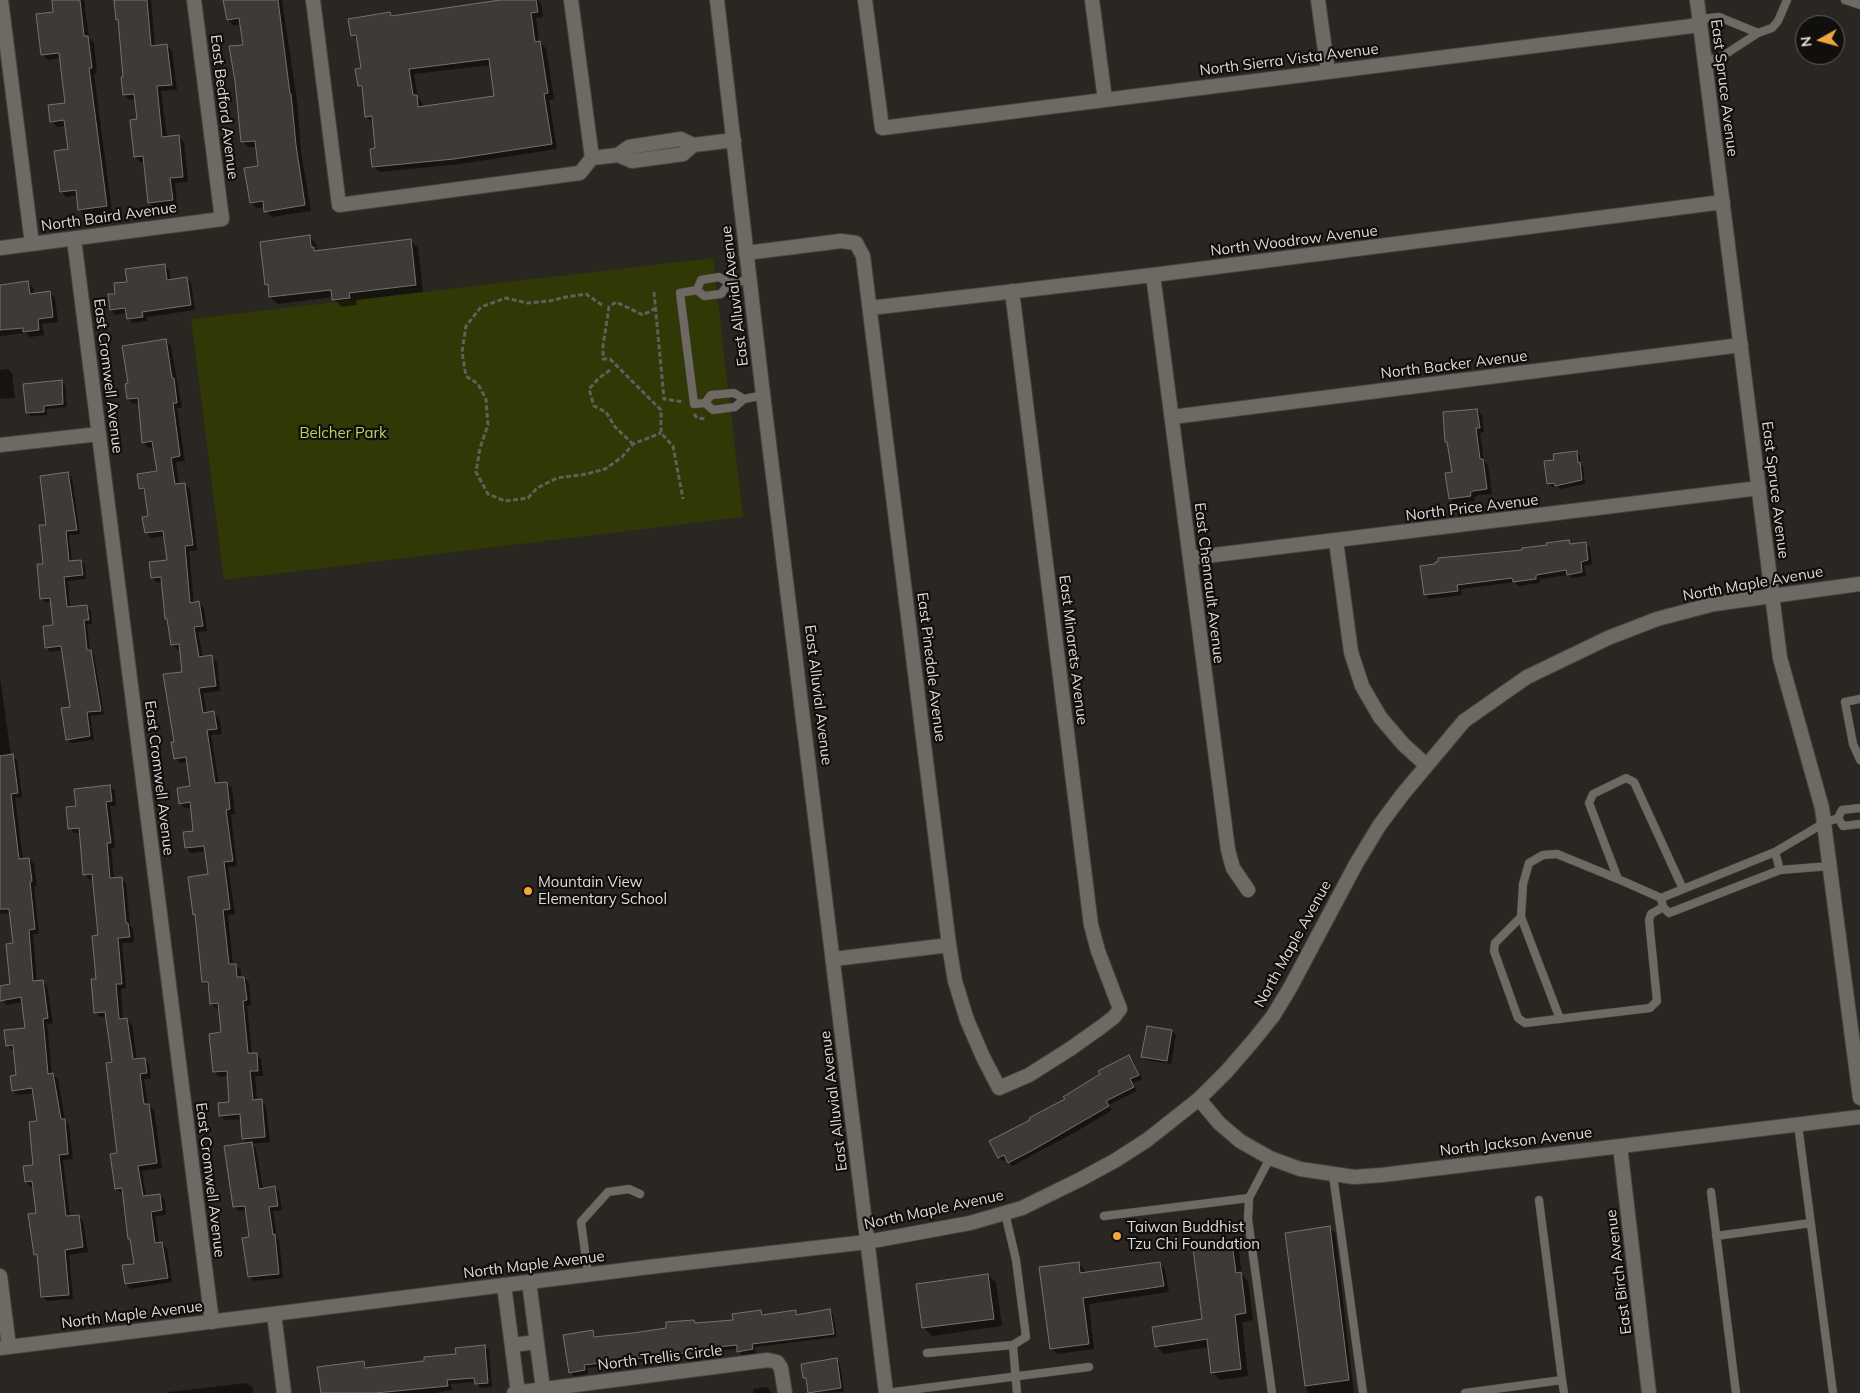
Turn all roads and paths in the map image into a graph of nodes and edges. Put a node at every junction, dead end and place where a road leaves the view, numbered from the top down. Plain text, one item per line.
1 (1, 0) edge
2 (194, 0) edge
3 (313, 0) edge
4 (571, 0) edge
5 (717, 0) edge
6 (865, 0) edge
7 (1092, 0) edge
8 (1318, 0) edge
9 (1697, 0) edge
10 (1787, 0) edge
11 (1845, 0) edge
12 (1860, 5) edge
13 (1700, 22) junction
14 (1758, 33) junction
15 (1705, 61) junction
16 (1328, 72) junction
17 (1105, 100) junction
18 (734, 140) junction
19 (592, 158) junction
20 (1722, 202) junction
21 (222, 219) joint
22 (74, 238) junction
23 (32, 244) junction
24 (0, 248) edge
25 (746, 253) junction
26 (1153, 275) junction
27 (750, 280) junction
28 (729, 283) junction
29 (697, 290) junction
30 (1012, 291) junction
31 (602, 305) dead end
32 (656, 308) dead end
33 (870, 308) junction
34 (1741, 345) junction
35 (610, 370) dead end
36 (764, 396) junction
37 (744, 399) junction
38 (705, 403) junction
39 (1172, 417) junction
40 (662, 433) junction
41 (99, 434) junction
42 (634, 444) junction
43 (0, 445) edge
44 (1759, 488) junction
45 (684, 499) dead end
46 (1336, 541) junction
47 (1190, 558) junction
48 (1860, 584) edge
49 (1772, 595) junction
50 (1860, 699) edge
51 (1860, 760) edge
52 (1426, 766) junction
53 (1860, 808) edge
54 (1838, 818) junction
55 (1824, 823) junction
56 (1860, 824) edge
57 (1775, 852) junction
58 (1830, 866) junction
59 (1780, 870) junction
60 (1618, 879) junction
61 (1683, 889) junction
62 (1248, 890) dead end
63 (1661, 898) junction
64 (1663, 907) junction
65 (1521, 917) junction
66 (949, 945) junction
67 (834, 959) junction
68 (1560, 1019) junction
69 (999, 1088) joint
70 (1860, 1098) edge
71 (1199, 1099) junction
72 (1860, 1118) edge
73 (1798, 1125) junction
74 (1620, 1146) junction
75 (1270, 1158) junction
76 (1333, 1175) junction
77 (1711, 1192) dead end
78 (640, 1194) dead end
79 (1249, 1198) junction
80 (1539, 1200) dead end
81 (1005, 1213) junction
82 (1104, 1216) dead end
83 (1811, 1223) junction
84 (1716, 1236) junction
85 (867, 1242) junction
86 (588, 1274) junction
87 (0, 1276) edge
88 (529, 1282) junction
89 (504, 1285) junction
90 (274, 1314) junction
91 (212, 1322) junction
92 (537, 1342) junction
93 (512, 1345) junction
94 (1013, 1345) junction
95 (4, 1348) edge
96 (927, 1352) dead end
97 (1089, 1367) dead end
98 (1016, 1376) junction
99 (1562, 1380) junction
100 (543, 1389) junction
101 (284, 1393) edge
102 (516, 1393) edge
103 (784, 1393) edge
104 (886, 1393) edge
105 (1017, 1393) edge
106 (1272, 1393) edge
107 (1363, 1393) edge
108 (1465, 1393) edge
109 (1564, 1393) edge
110 (1649, 1393) edge
111 (1736, 1393) edge
112 (1833, 1393) edge

1 - 23 street
2 - 21 street, East Bedford Avenue
3 - 19 street
4 - 19 street
5 - 18 street, East Alluvial Avenue
6 - 17 street, North Sierra Vista Avenue
7 - 17 street
8 - 16 street
9 - 13 street, East Spruce Avenue
10 - 14 lane
11 - 12 lane
13 - 14 lane
13 - 15 street, East Spruce Avenue
13 - 16 street, North Sierra Vista Avenue
14 - 15 lane
15 - 20 street, East Spruce Avenue
16 - 17 street, North Sierra Vista Avenue
18 - 19 street
18 - 25 street, East Alluvial Avenue
20 - 26 street, North Woodrow Avenue
20 - 34 street, East Spruce Avenue
21 - 22 street, North Baird Avenue
22 - 23 street, North Baird Avenue
22 - 41 street, East Cromwell Avenue
23 - 24 street, North Baird Avenue
25 - 27 street, East Alluvial Avenue
25 - 33 street, East Pinedale Avenue
26 - 30 street, North Woodrow Avenue
26 - 39 street, East Chennault Avenue
27 - 28 lane
27 - 36 street, East Alluvial Avenue
28 - 29 lane
28 - 29 lane
29 - 38 lane
30 - 33 street, North Woodrow Avenue
30 - 69 street, East Minarets Avenue
31 - 42 path
32 - 40 path
33 - 66 street, East Pinedale Avenue
34 - 39 street, North Backer Avenue
34 - 44 street, East Spruce Avenue
35 - 42 path
36 - 37 lane
36 - 67 street, East Alluvial Avenue
37 - 38 lane
37 - 38 lane
39 - 47 street, East Chennault Avenue
40 - 42 path
40 - 45 path
41 - 43 street
41 - 91 street, East Cromwell Avenue
44 - 46 street, North Price Avenue
44 - 49 street, East Spruce Avenue
46 - 47 street, North Price Avenue
46 - 52 street
47 - 62 street, East Chennault Avenue
48 - 49 street, North Maple Avenue
49 - 52 street, North Maple Avenue
49 - 55 street, East Spruce Avenue
50 - 51 lane
52 - 71 street, North Maple Avenue
53 - 54 lane
54 - 55 lane
54 - 56 lane
55 - 57 lane
55 - 58 street, East Spruce Avenue
57 - 59 lane
57 - 61 lane
58 - 59 lane
58 - 70 street, East Spruce Avenue
59 - 64 lane
60 - 61 lane
60 - 63 lane
60 - 65 lane
61 - 63 lane
63 - 64 lane
64 - 68 lane
65 - 68 lane
65 - 68 lane
66 - 67 street
66 - 69 street, East Pinedale Avenue
67 - 85 street, East Alluvial Avenue
71 - 75 street, North Jackson Avenue
71 - 81 street, North Maple Avenue
72 - 73 street, North Jackson Avenue
73 - 74 street, North Jackson Avenue
73 - 83 lane
74 - 76 street, North Jackson Avenue
74 - 110 street, East Birch Avenue
75 - 76 street, North Jackson Avenue
75 - 79 lane
76 - 107 lane
77 - 84 lane
78 - 86 lane
79 - 82 lane
79 - 106 lane
80 - 99 lane
81 - 85 street, North Maple Avenue
81 - 94 lane
83 - 84 lane
83 - 112 lane
84 - 111 lane
85 - 86 street, North Maple Avenue
85 - 104 street, East Alluvial Avenue
86 - 88 street, North Maple Avenue
87 - 95 street
88 - 89 street, North Maple Avenue
88 - 92 street
89 - 90 street, North Maple Avenue
89 - 93 street
90 - 91 street, North Maple Avenue
90 - 101 street
91 - 95 street, North Maple Avenue
92 - 93 street
92 - 100 street
93 - 102 street
94 - 96 lane
94 - 98 lane
97 - 98 lane
98 - 104 lane
98 - 105 lane
99 - 108 lane
99 - 109 lane
100 - 102 street, North Trellis Circle
100 - 103 street, North Trellis Circle

